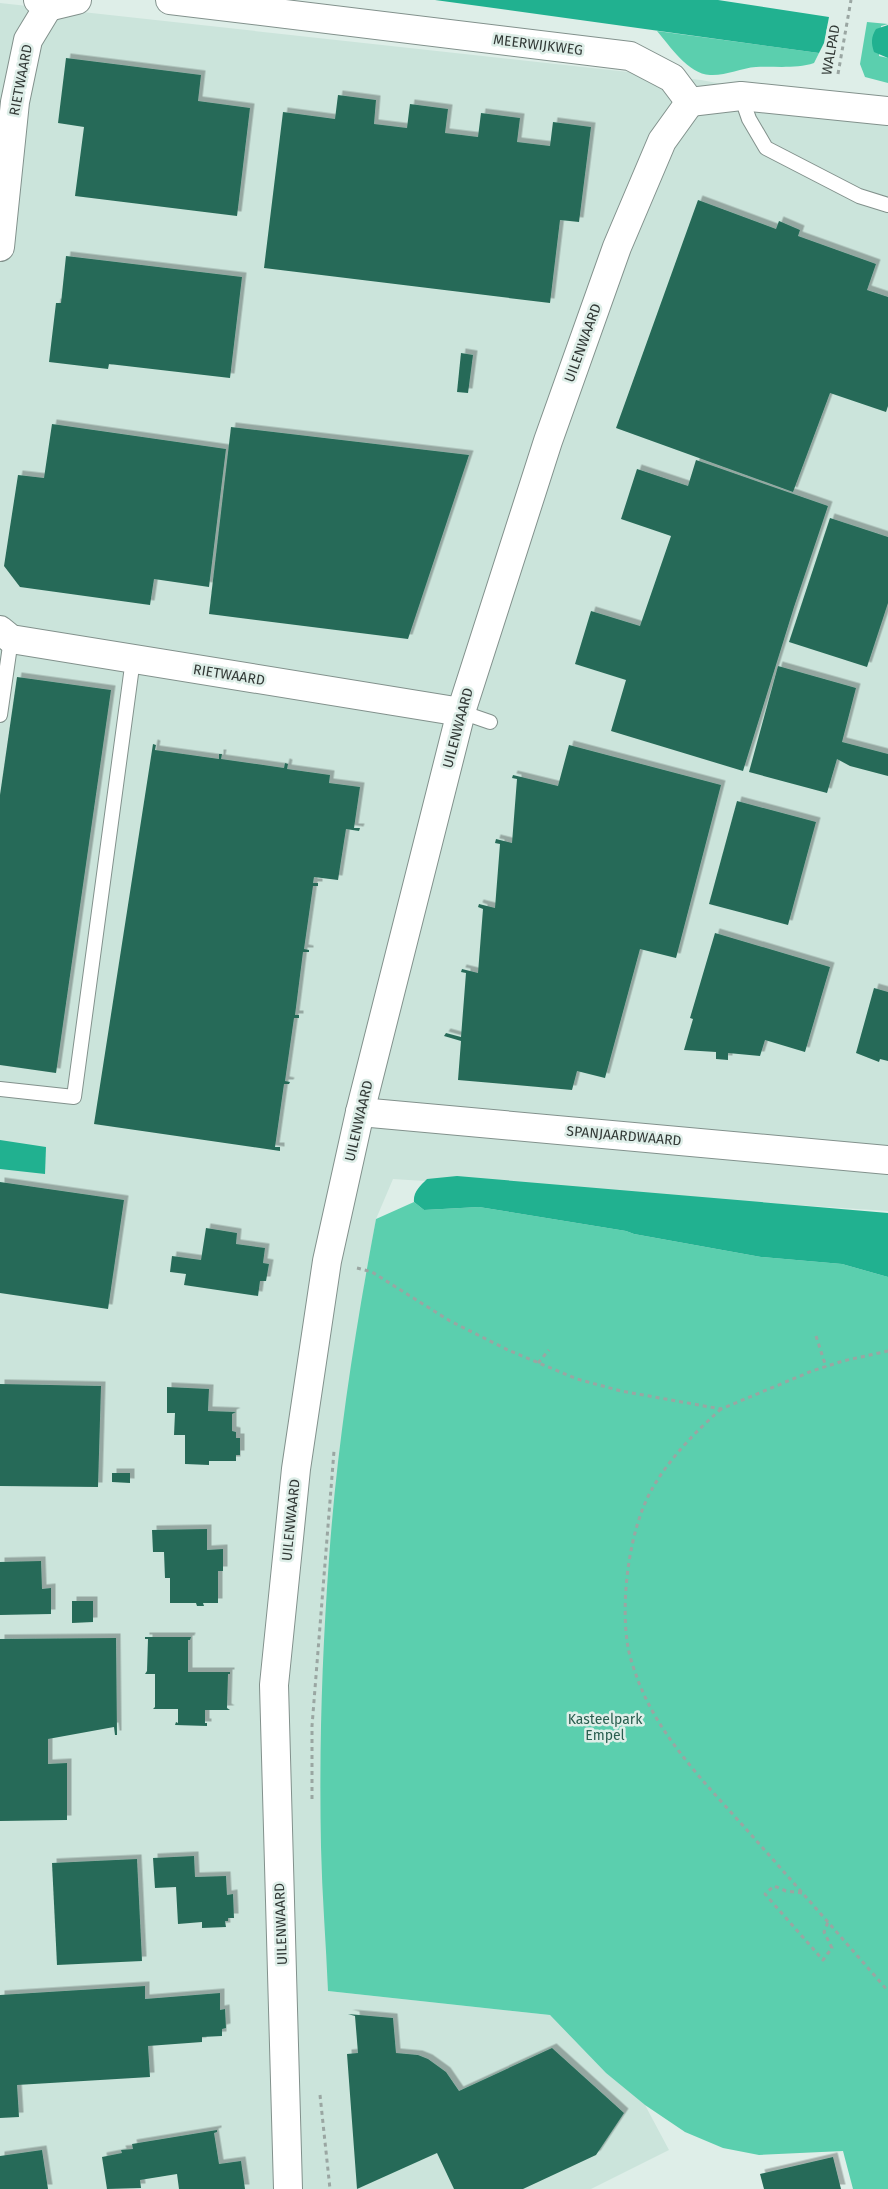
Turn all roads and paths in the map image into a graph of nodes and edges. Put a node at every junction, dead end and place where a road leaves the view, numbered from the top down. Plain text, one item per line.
1 (78, 0) edge
2 (170, 0) edge
3 (851, 0) edge
4 (43, 4) edge
5 (741, 96) junction
6 (690, 102) junction
7 (832, 104) junction
8 (888, 111) edge
9 (888, 205) edge
10 (0, 247) edge
11 (6, 634) edge
12 (133, 659) junction
13 (461, 712) junction
14 (0, 715) edge
15 (490, 722) dead end
16 (0, 1089) edge
17 (360, 1112) junction
18 (888, 1160) edge
19 (361, 1259) dead end
20 (326, 1261) junction
21 (359, 1269) junction
22 (358, 1279) dead end
23 (816, 1336) dead end
24 (549, 1350) dead end
25 (888, 1351) edge
26 (538, 1363) junction
27 (826, 1367) junction
28 (721, 1409) junction
29 (335, 1444) dead end
30 (312, 1804) dead end
31 (803, 1893) junction
32 (828, 1922) junction
33 (888, 1991) edge
34 (320, 2094) dead end
35 (288, 2189) edge
36 (330, 2189) edge

1 - 4 street
2 - 6 street, MEERWIJKWEG
3 - 7 path, WALPAD
4 - 10 street, RIETWAARD
5 - 6 street
5 - 7 street
5 - 9 lane
6 - 13 street, UILENWAARD
7 - 8 street
11 - 12 street, RIETWAARD
11 - 14 lane
12 - 13 street, RIETWAARD
12 - 16 lane
13 - 15 lane
13 - 17 street, UILENWAARD
17 - 18 street, SPANJAARDWAARD
17 - 20 street, UILENWAARD
19 - 21 path
20 - 21 path
20 - 35 street, UILENWAARD
21 - 22 path
21 - 26 path
23 - 27 path
24 - 26 path
25 - 27 path
26 - 28 path
27 - 28 path
28 - 31 path
29 - 30 path
31 - 32 path
31 - 32 path
32 - 33 path
34 - 36 path

